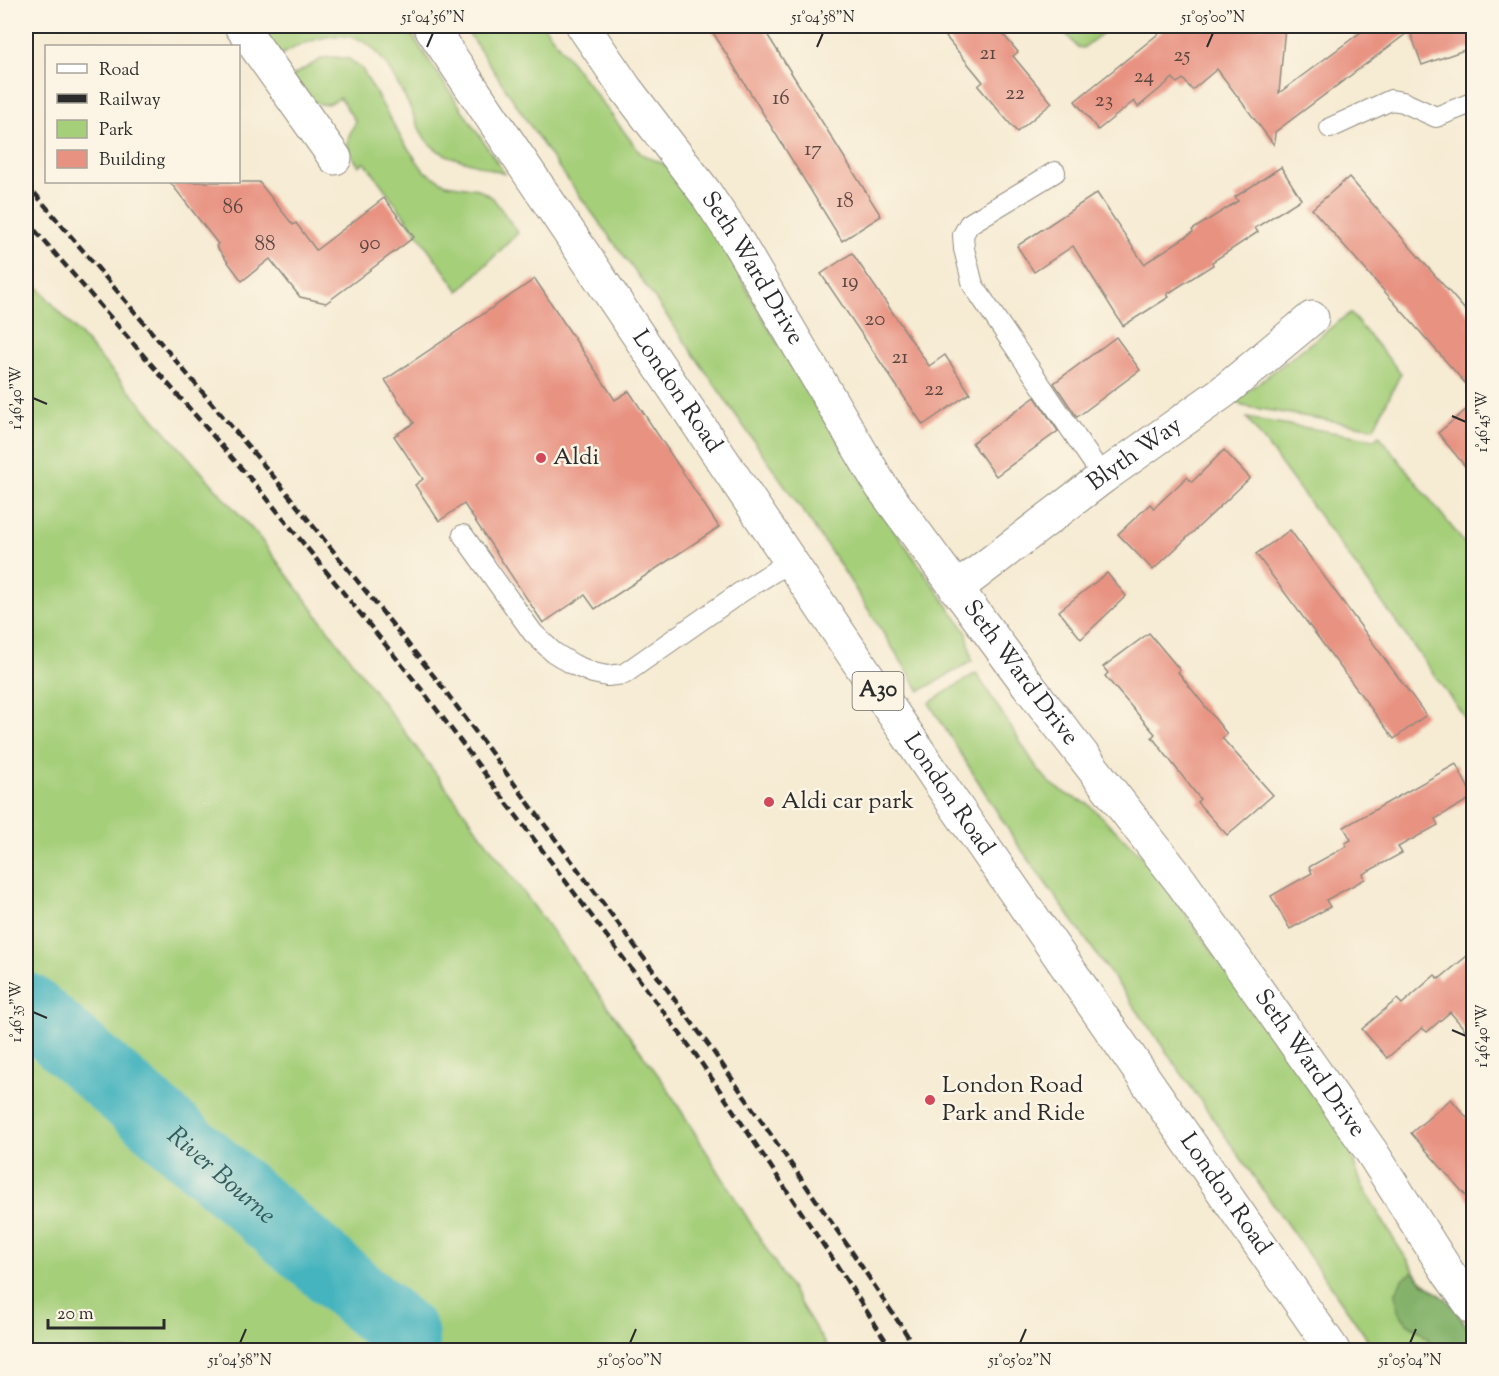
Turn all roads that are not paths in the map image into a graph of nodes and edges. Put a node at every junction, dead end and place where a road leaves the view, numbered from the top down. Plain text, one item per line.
1 (240, 26) edge
2 (430, 26) edge
3 (582, 26) edge
4 (1473, 102) edge
5 (1330, 128) dead end
6 (336, 158) dead end
7 (1055, 172) dead end
8 (1312, 318) dead end
9 (1103, 477) junction
10 (463, 535) dead end
11 (791, 561) junction
12 (956, 590) junction
13 (1473, 1309) edge
14 (1333, 1350) edge

1 - 6 main road
2 - 11 main road, London Road / A30
3 - 12 main road, Seth Ward Drive
4 - 5 lane
7 - 9 lane
8 - 9 main road, Blyth Way
9 - 12 main road, Blyth Way
10 - 11 lane
11 - 14 main road, London Road / A30
12 - 13 main road, Seth Ward Drive

